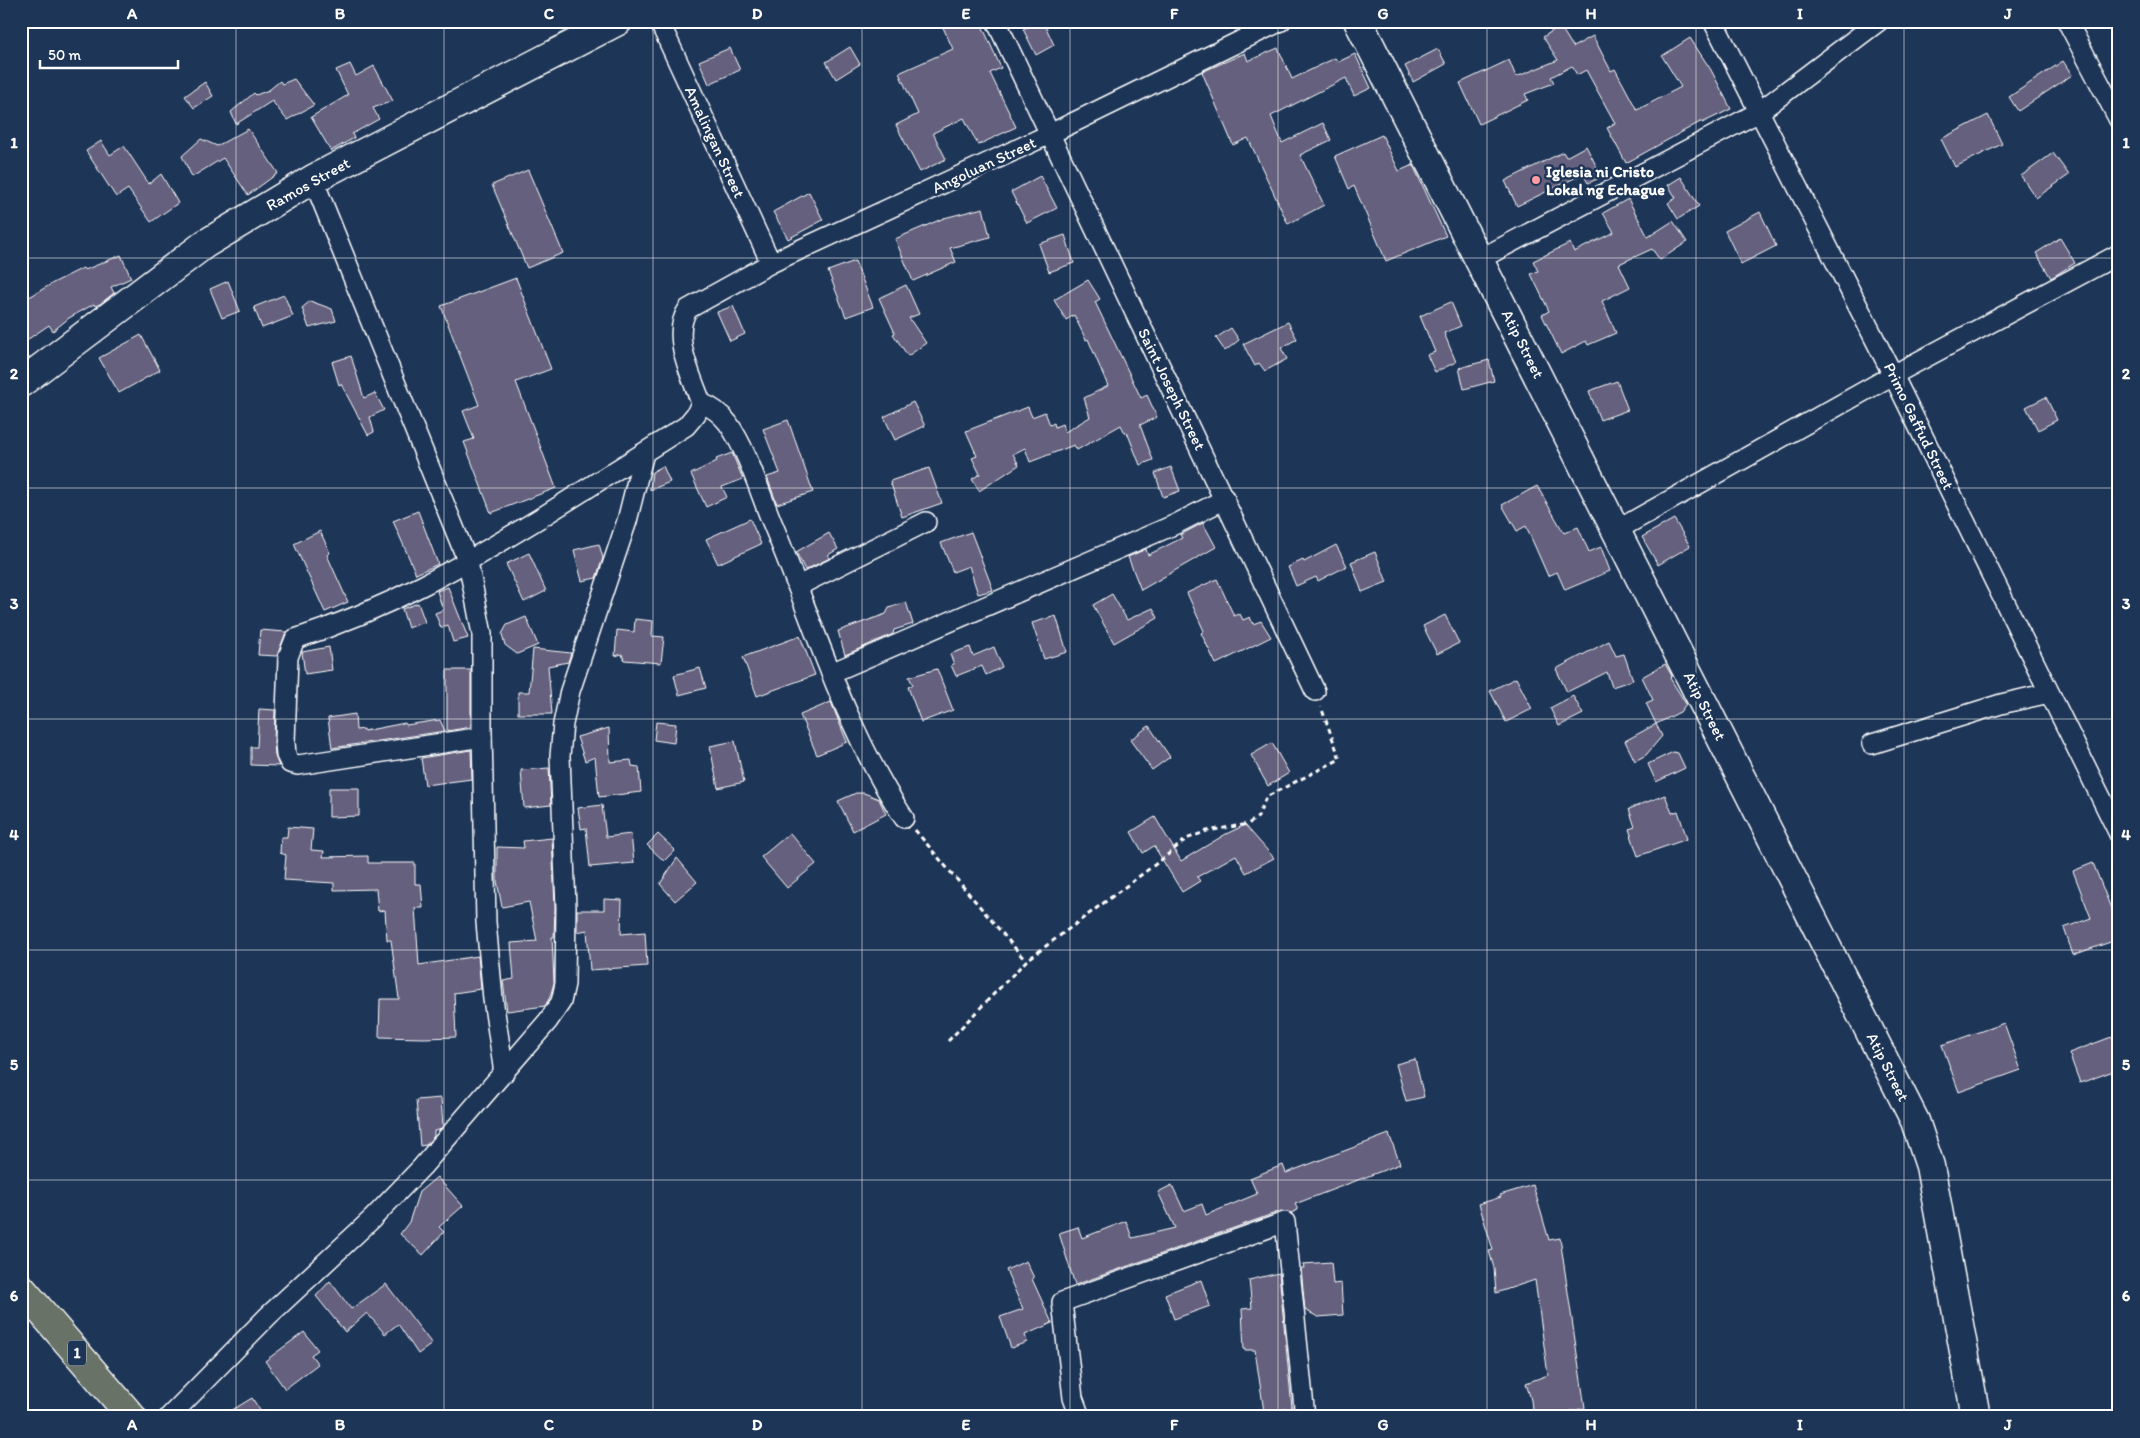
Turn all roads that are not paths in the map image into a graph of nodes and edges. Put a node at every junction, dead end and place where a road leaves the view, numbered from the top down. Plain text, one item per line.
1 (618, 21) edge
2 (659, 21) edge
3 (996, 21) edge
4 (1281, 21) edge
5 (1358, 21) edge
6 (1713, 21) edge
7 (1879, 21) edge
8 (2068, 21) edge
9 (1759, 112) junction
10 (2119, 120) edge
11 (1050, 134) junction
12 (313, 179) junction
13 (2119, 254) edge
14 (1480, 259) junction
15 (771, 263) junction
16 (1893, 375) junction
17 (21, 383) edge
18 (701, 403) junction
19 (644, 453) junction
20 (1225, 499) junction
21 (926, 522) dead end
22 (1617, 530) junction
23 (468, 562) junction
24 (798, 586) junction
25 (831, 673) junction
26 (1315, 691) road end
27 (2049, 693) junction
28 (482, 737) junction
29 (1872, 744) dead end
30 (904, 818) road end
31 (2119, 834) edge
32 (504, 1073) junction
33 (21, 1288) edge
34 (132, 1417) edge
35 (169, 1417) edge
36 (1080, 1417) edge
37 (1305, 1417) edge
38 (1976, 1417) edge

1 - 12 main road, Ramos Street
2 - 15 street, Amalingan Street
3 - 11 street, Saint Joseph Street
4 - 11 street, Angoluan Street
5 - 14 main road, Atip Street
6 - 9 street, Primo Gaffud Street
7 - 9 street
8 - 10 street
9 - 14 street
9 - 16 street, Primo Gaffud Street
11 - 15 street, Angoluan Street
11 - 20 street, Saint Joseph Street
12 - 17 main road, Ramos Street
12 - 23 street
13 - 16 street
14 - 22 main road, Atip Street
15 - 18 street, Angoluan Street
16 - 22 street
16 - 27 street, Primo Gaffud Street
18 - 19 street
18 - 24 street
19 - 23 street
19 - 32 street
20 - 25 street
20 - 26 street, Saint Joseph Street
21 - 24 street
22 - 38 main road, Atip Street
23 - 28 street
23 - 28 street
24 - 25 street
25 - 30 street
27 - 29 street
27 - 31 street, Primo Gaffud Street
28 - 32 street
32 - 35 street
33 - 34 highway, 1
36 - 37 street

